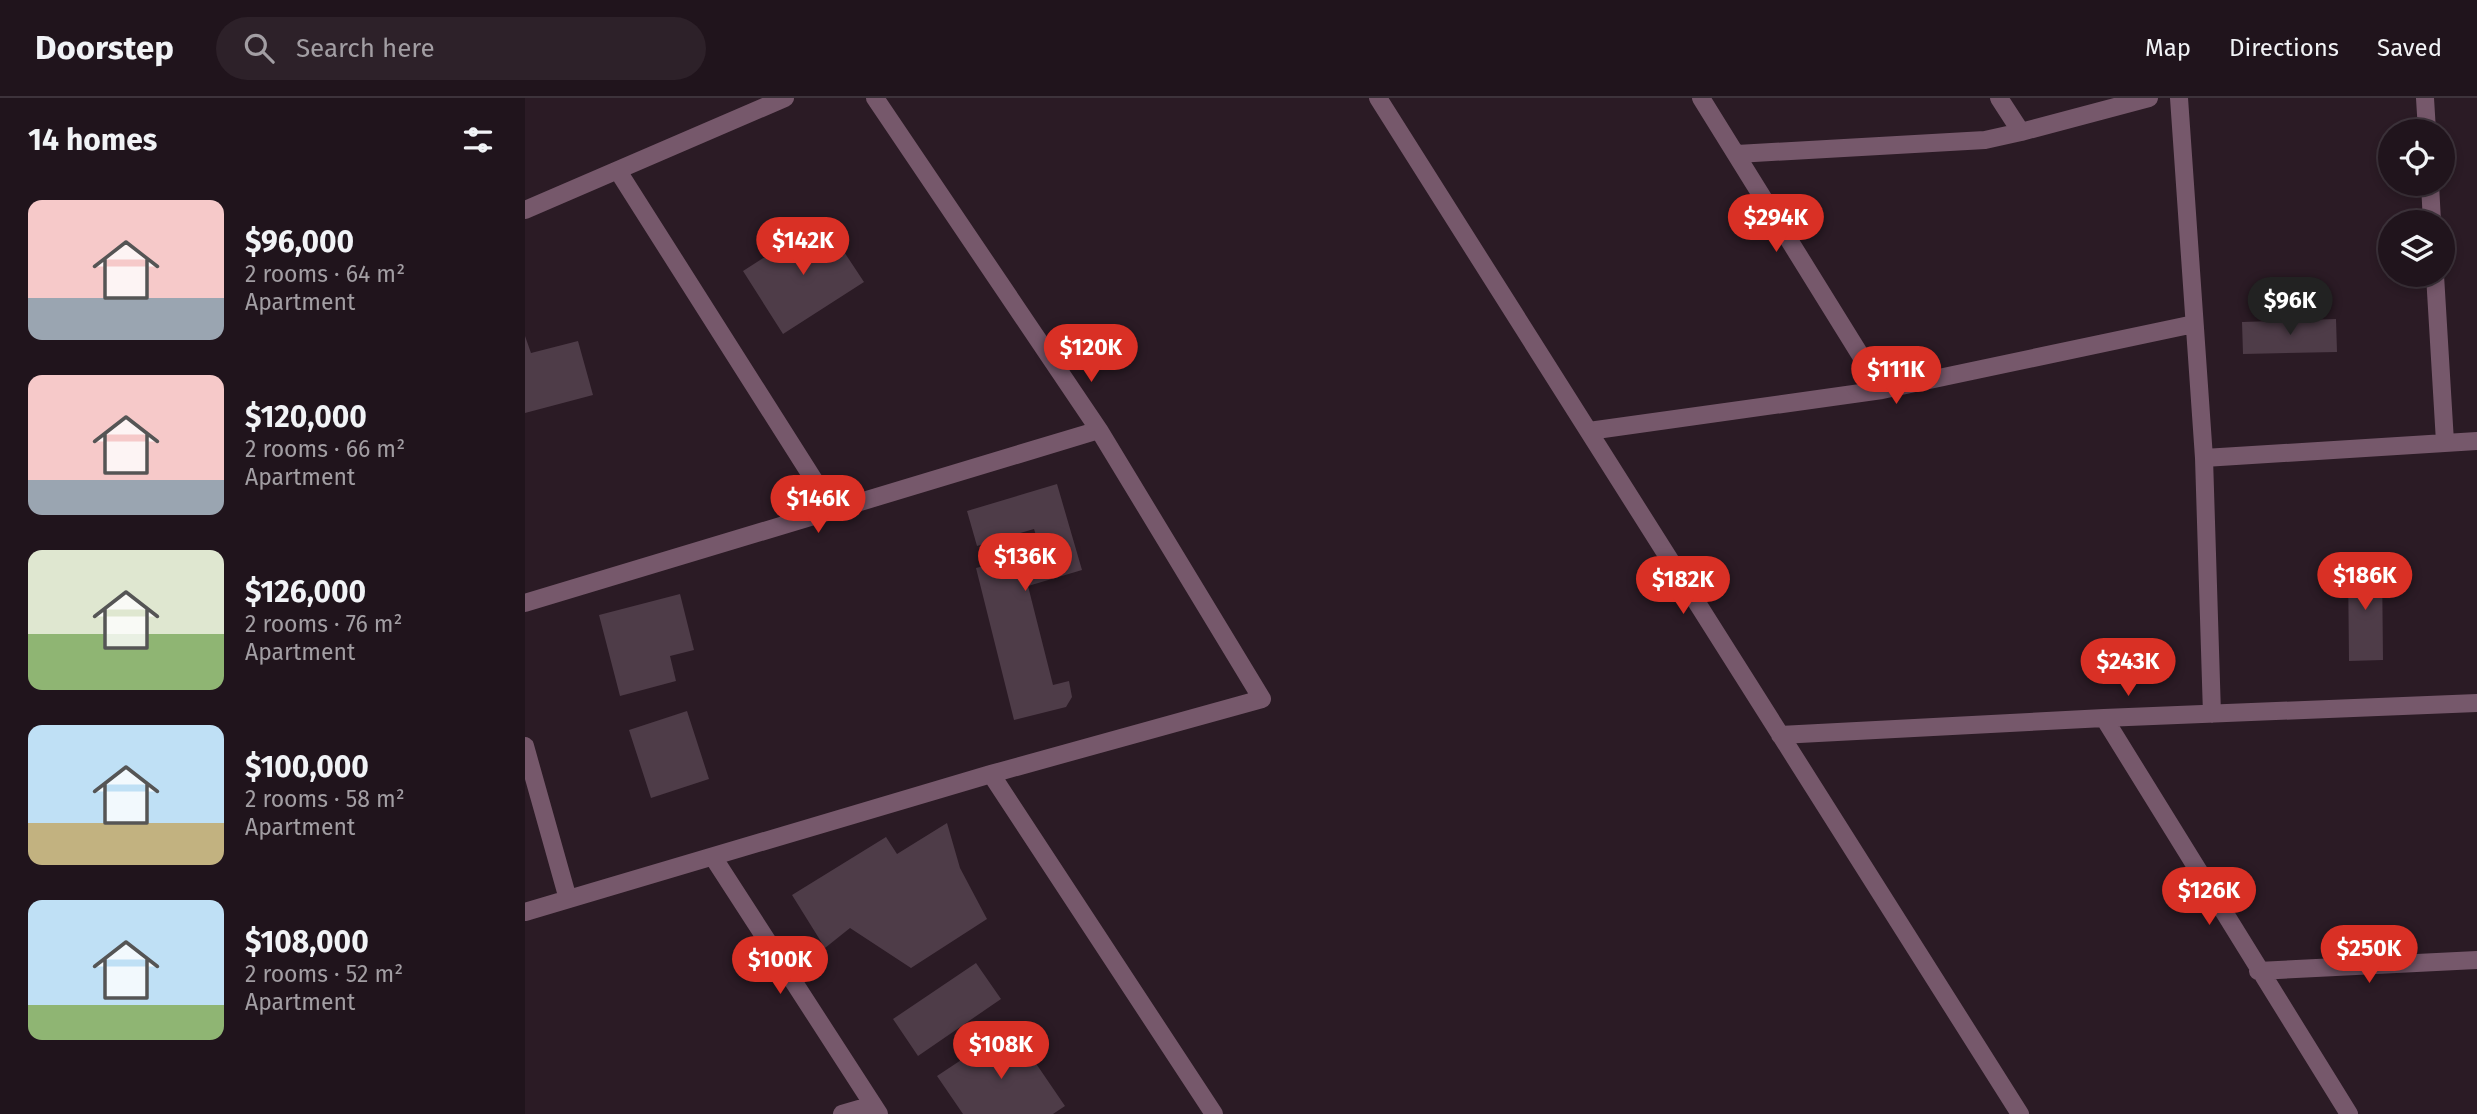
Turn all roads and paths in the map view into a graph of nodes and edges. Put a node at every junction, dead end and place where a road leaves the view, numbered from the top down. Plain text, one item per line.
1 (785, 98) edge
2 (875, 98) edge
3 (1378, 98) edge
4 (1701, 98) edge
5 (1999, 98) edge
6 (2148, 98) edge
7 (2179, 98) edge
8 (2425, 98) edge
9 (2426, 119) edge
10 (2021, 132) junction
11 (1737, 154) junction
12 (618, 171) junction
13 (525, 210) edge
14 (2436, 287) edge
15 (2195, 324) junction
16 (1882, 390) junction
17 (1099, 430) junction
18 (1588, 431) junction
19 (2477, 441) edge
20 (2445, 442) junction
21 (2204, 458) junction
22 (833, 510) junction
23 (525, 603) edge
24 (2477, 703) edge
25 (2212, 714) junction
26 (2104, 718) junction
27 (1780, 735) junction
28 (525, 746) edge
29 (991, 774) junction
30 (713, 857) junction
31 (568, 899) junction
32 (525, 912) edge
33 (2477, 960) edge
34 (2258, 971) junction
35 (876, 1109) edge
36 (842, 1114) edge
37 (1214, 1114) edge
38 (2020, 1114) edge
39 (2349, 1114) edge

1 - 12 street
2 - 17 street
3 - 18 street
4 - 11 street
5 - 10 street
6 - 10 street
7 - 15 street
8 - 9 street
10 - 11 street
11 - 16 street
12 - 13 street
12 - 22 street
14 - 20 street
15 - 16 street
15 - 21 street
16 - 18 street
17 - 22 street
17 - 29 street
18 - 27 street
19 - 20 street
20 - 21 street
21 - 25 street
22 - 23 street
24 - 25 street
25 - 26 street
26 - 27 street
26 - 34 street
27 - 38 street
28 - 31 street
29 - 30 street
29 - 37 street
30 - 31 street
30 - 35 street
31 - 32 street
33 - 34 street
34 - 39 street
35 - 36 street

